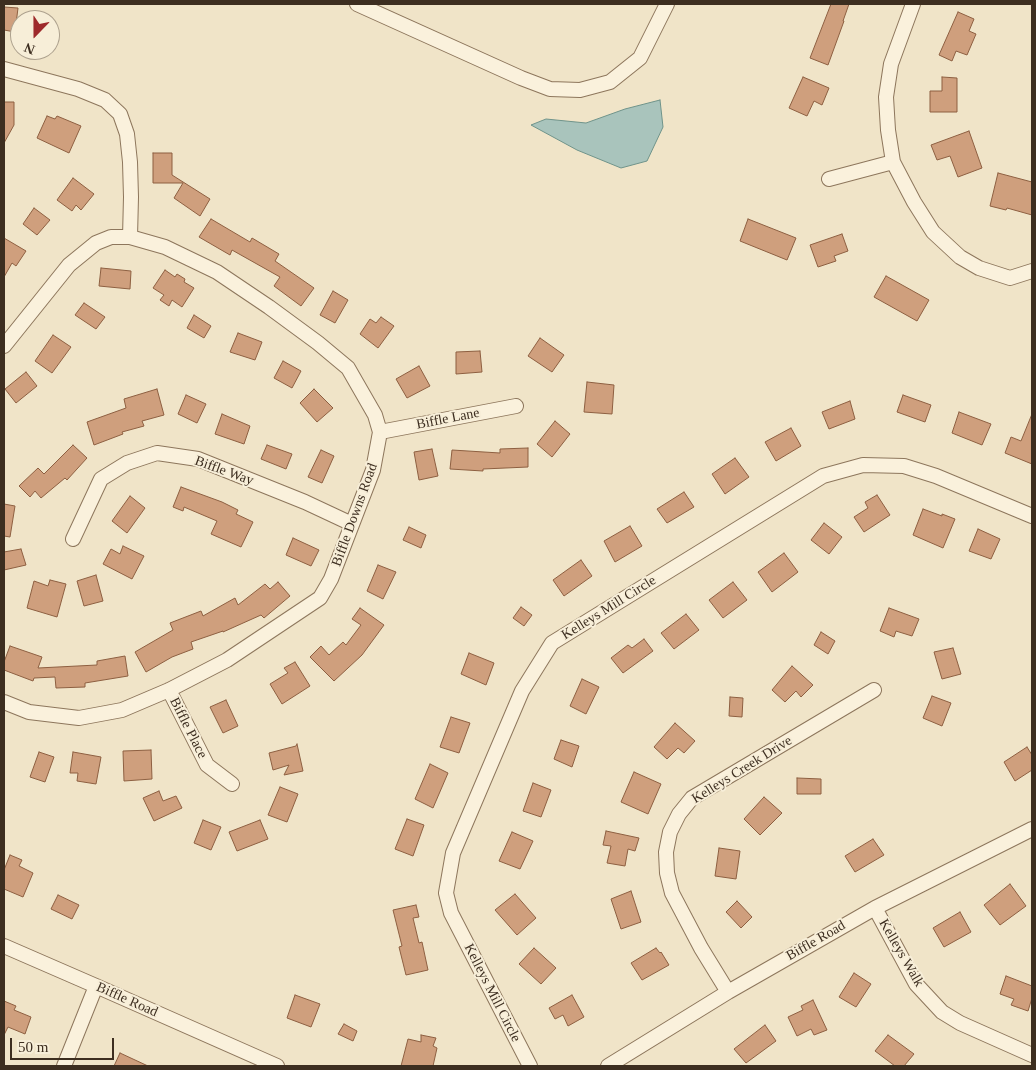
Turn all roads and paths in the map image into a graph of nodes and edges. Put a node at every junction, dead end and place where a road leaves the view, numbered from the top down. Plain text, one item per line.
1 (357, 4) edge
2 (667, 4) edge
3 (913, 4) edge
4 (4, 69) edge
5 (893, 162) junction
6 (829, 179) dead end
7 (130, 237) junction
8 (1032, 271) edge
9 (4, 346) edge
10 (516, 406) dead end
11 (380, 432) junction
12 (1032, 516) edge
13 (352, 524) junction
14 (73, 538) dead end
15 (169, 690) junction
16 (874, 690) dead end
17 (4, 702) edge
18 (232, 784) dead end
19 (1032, 829) edge
20 (875, 908) junction
21 (4, 946) edge
22 (96, 986) junction
23 (728, 992) junction
24 (1032, 1055) edge
25 (64, 1066) edge
26 (277, 1066) edge
27 (530, 1066) edge
28 (608, 1066) edge

1 - 2 street
3 - 5 street
4 - 7 street
5 - 6 street
5 - 8 street
7 - 9 street
7 - 11 street
10 - 11 street, Biffle Lane
11 - 13 street, Biffle Downs Road
12 - 27 street, Kelleys Mill Circle
13 - 14 street, Biffle Way
13 - 15 street, Biffle Downs Road
15 - 17 street, Biffle Downs Road
15 - 18 street, Biffle Place
16 - 23 street, Kelleys Creek Drive
19 - 20 street, Biffle Road
20 - 23 street, Biffle Road
20 - 24 street, Kelleys Walk
21 - 22 street, Biffle Road
22 - 25 street
22 - 26 street, Biffle Road
23 - 28 street, Biffle Road

